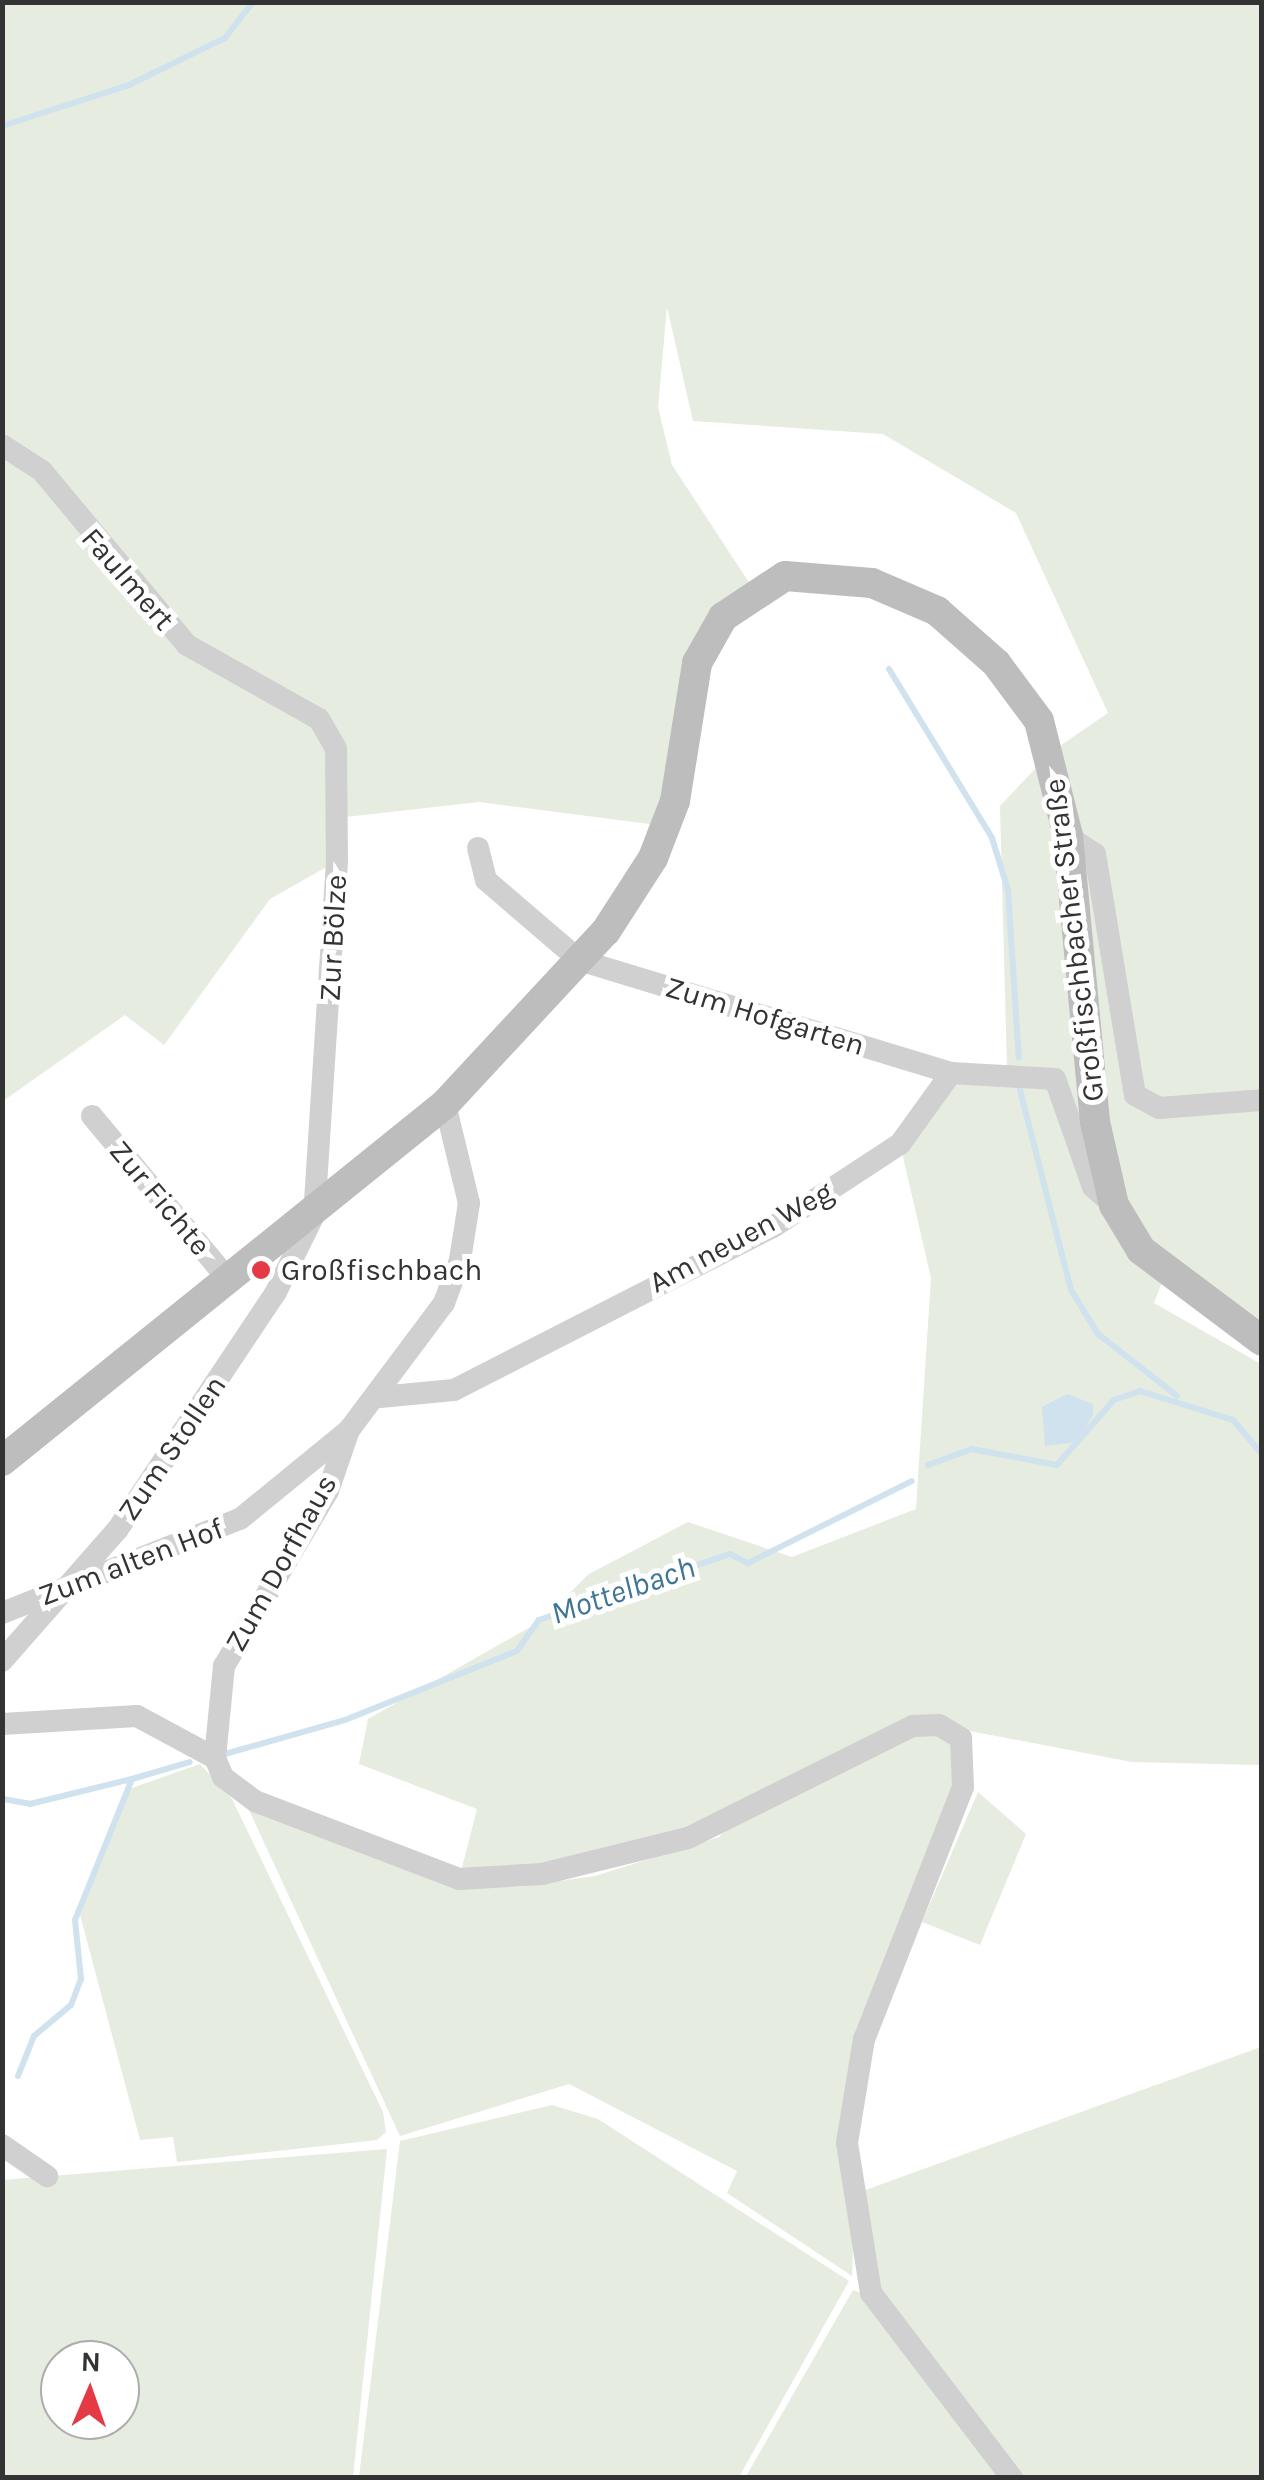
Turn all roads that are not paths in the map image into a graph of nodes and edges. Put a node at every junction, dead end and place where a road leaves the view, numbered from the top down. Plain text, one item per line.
1 (2, 445) edge
2 (274, 690) joint
3 (1068, 836) junction
4 (478, 848) dead end
5 (578, 960) junction
6 (951, 1073) junction
7 (1262, 1100) edge
8 (445, 1104) junction
9 (92, 1116) dead end
10 (1114, 1205) junction
11 (314, 1215) junction
12 (228, 1279) junction
13 (1262, 1340) edge
14 (380, 1397) junction
15 (348, 1430) junction
16 (2, 1461) edge
17 (68, 1587) junction
18 (2, 1613) edge
19 (2, 1661) edge
20 (2, 1724) edge
21 (215, 1758) junction
22 (2, 2145) edge
23 (47, 2176) dead end
24 (1012, 2478) edge

1 - 2 street, Faulmert
2 - 11 street, Zur Bölze
3 - 5 main road, Großfischbacher Straße
3 - 7 street
3 - 10 main road, Großfischbacher Straße
4 - 5 street
5 - 6 street, Zum Hofgarten
5 - 8 main road, Großfischbacher Straße
6 - 10 street
6 - 14 street, Am neuen Weg
8 - 11 main road, Großfischbacher Straße
8 - 14 street, Zum Dorfhaus
9 - 12 street, Zur Fichte
10 - 13 main road, Großfischbacher Straße
11 - 12 main road, Großfischbacher Straße
11 - 17 street, Zum Stollen
12 - 16 main road, Großfischbacher Straße
14 - 15 street, Zum Dorfhaus
15 - 17 street, Zum alten Hof
15 - 21 street, Zum Dorfhaus
17 - 18 street, Zum alten Hof
17 - 19 street, Zum Stollen
20 - 21 street
21 - 24 street
22 - 23 street

